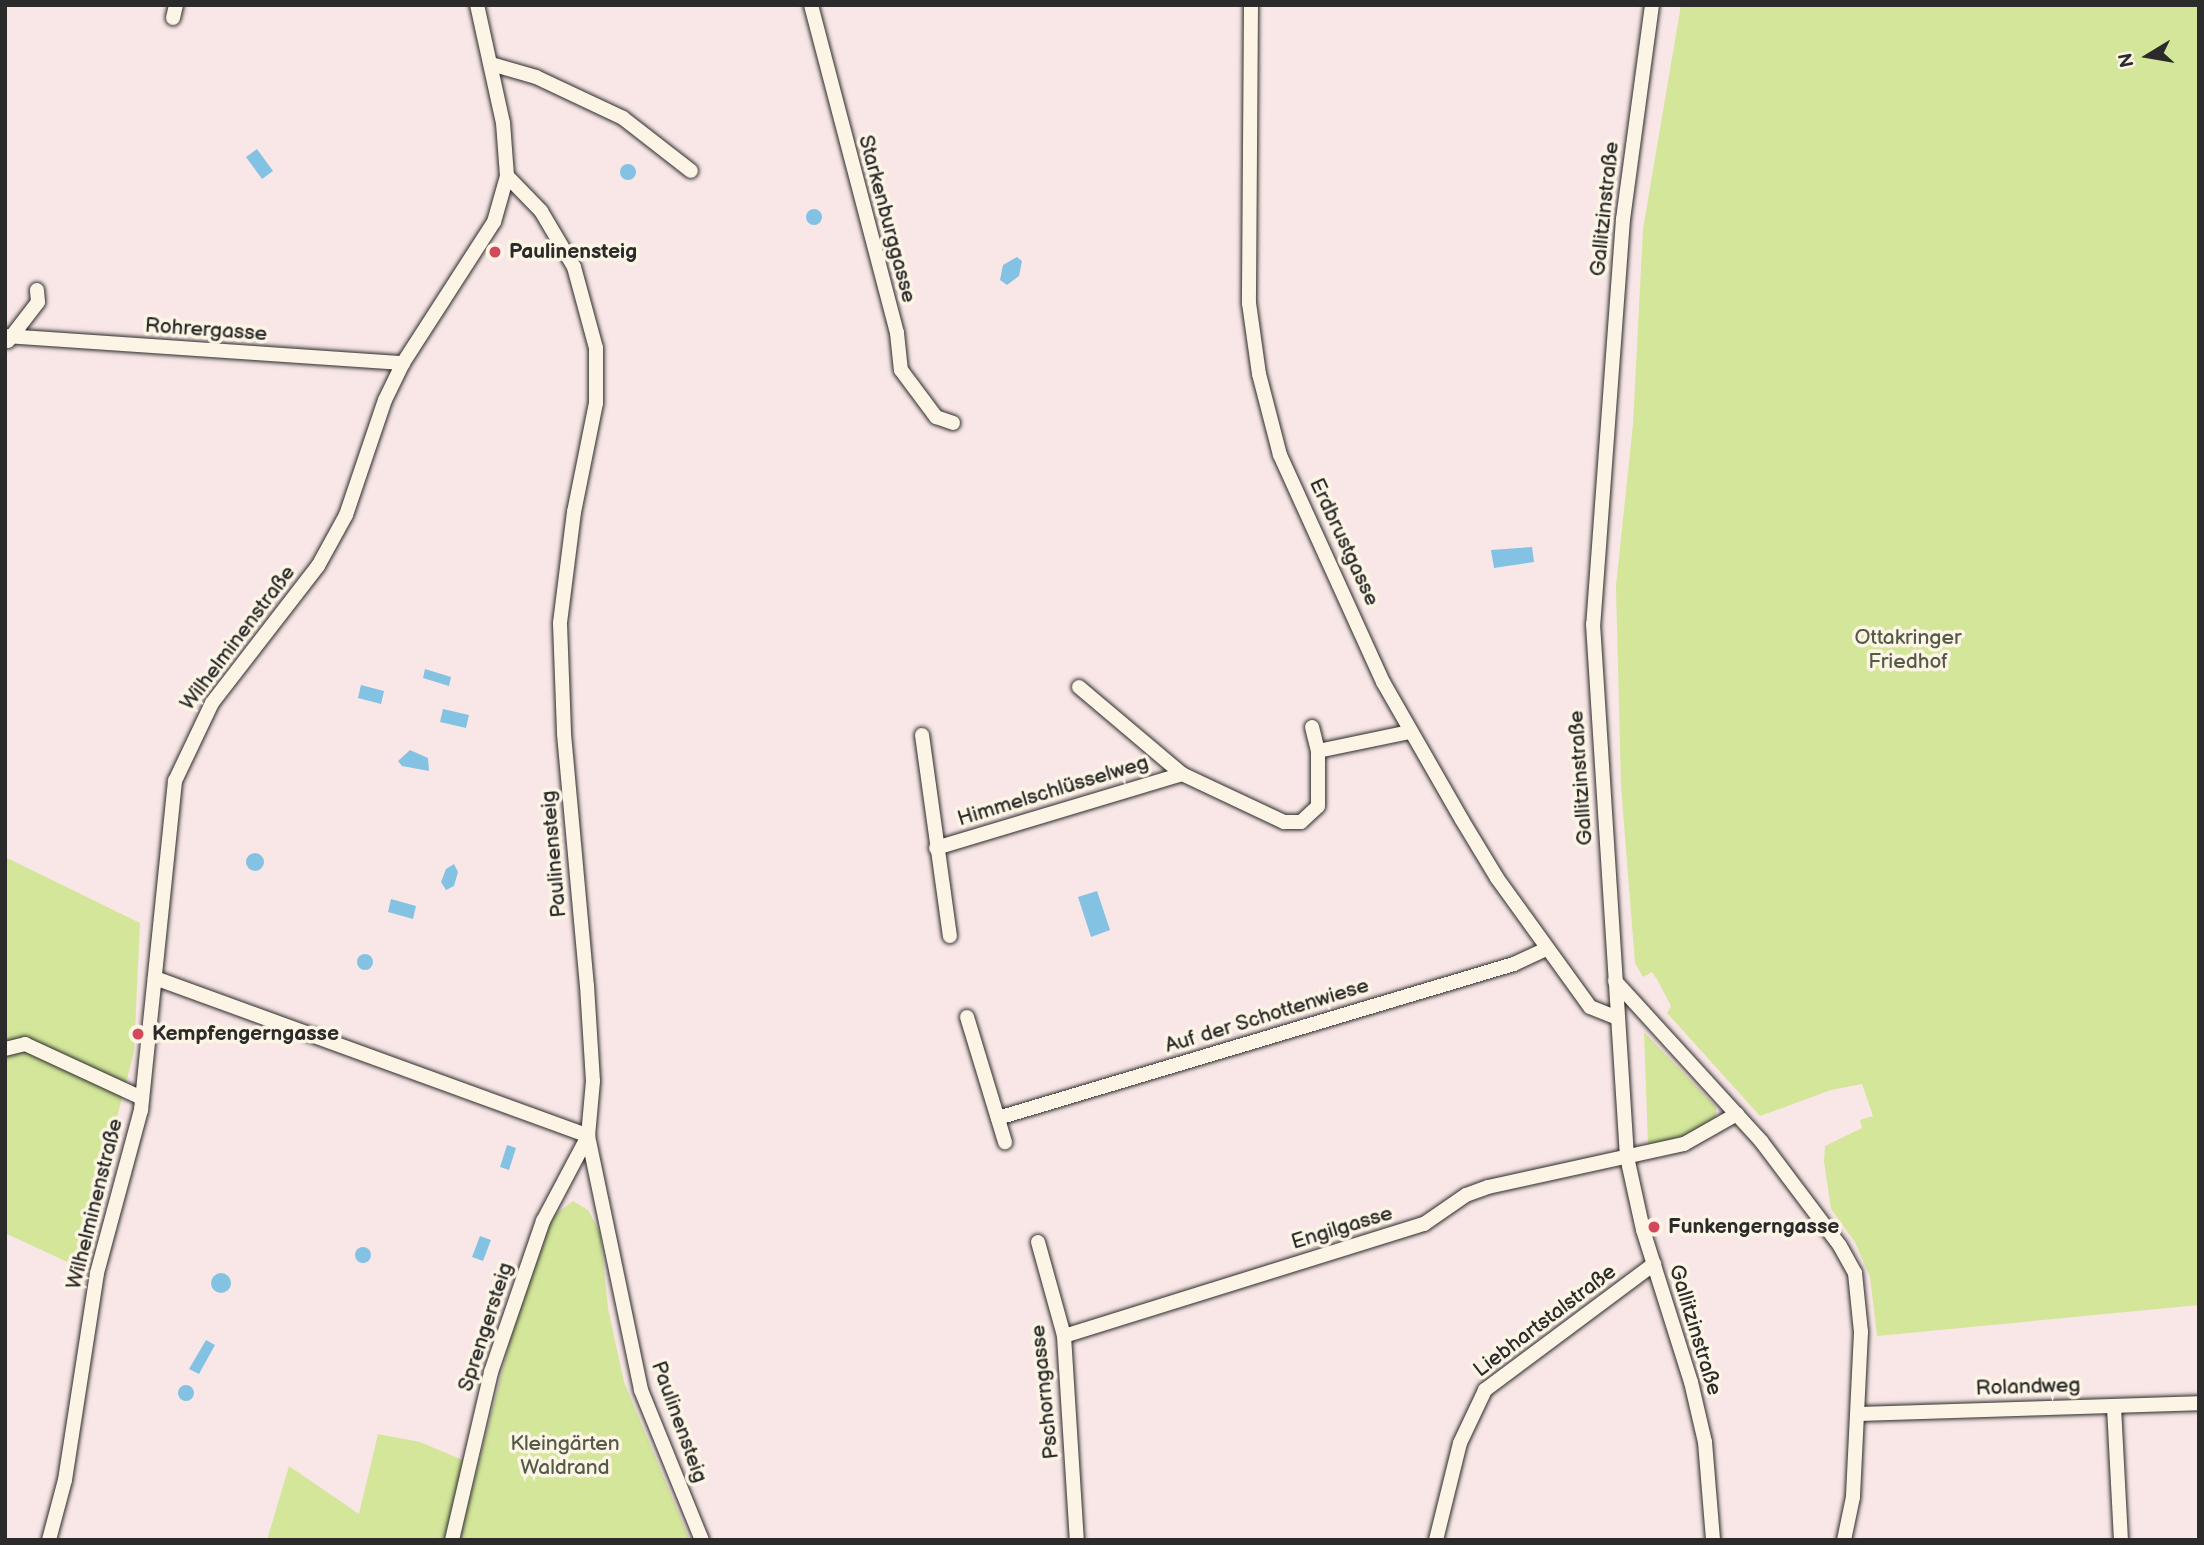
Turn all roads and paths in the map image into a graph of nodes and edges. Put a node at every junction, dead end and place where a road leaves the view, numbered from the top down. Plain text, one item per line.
1 (477, 5) edge
2 (810, 5) edge
3 (1251, 5) edge
4 (1652, 5) edge
5 (491, 64) junction
6 (691, 171) dead end
7 (507, 176) junction
8 (37, 290) dead end
9 (7, 339) edge
10 (403, 363) junction
11 (953, 423) dead end
12 (1079, 687) dead end
13 (1312, 726) dead end
14 (1410, 732) junction
15 (922, 735) dead end
16 (1318, 751) junction
17 (1182, 774) junction
18 (936, 848) junction
19 (950, 936) dead end
20 (1546, 949) junction
21 (155, 978) junction
22 (1615, 981) junction
23 (967, 1017) dead end
24 (1617, 1018) junction
25 (5, 1049) edge
26 (142, 1098) junction
27 (1737, 1114) junction
28 (998, 1118) junction
29 (588, 1136) junction
30 (1005, 1142) dead end
31 (1627, 1157) junction
32 (1038, 1242) dead end
33 (1654, 1264) junction
34 (1064, 1336) junction
35 (2199, 1403) edge
36 (2115, 1407) junction
37 (1858, 1414) junction
38 (49, 1540) edge
39 (452, 1540) edge
40 (702, 1540) edge
41 (1077, 1540) edge
42 (1436, 1540) edge
43 (1713, 1540) edge
44 (1844, 1540) edge
45 (2121, 1540) edge

1 - 5 street, Wilhelminenstraße
2 - 11 street, Starkenburggasse
3 - 14 street, Erdbrustgasse
4 - 22 street, Gallitzinstraße
5 - 6 street
5 - 7 street, Wilhelminenstraße
7 - 10 street, Wilhelminenstraße
7 - 29 street, Paulinensteig
8 - 9 street
9 - 10 street, Rohrergasse
10 - 21 street, Wilhelminenstraße
12 - 17 street
13 - 16 street
14 - 16 street
14 - 20 street, Erdbrustgasse
15 - 18 street
16 - 17 street
17 - 18 street, Himmelschlüsselweg
18 - 19 street
20 - 24 street, Erdbrustgasse
20 - 28 street, Auf der Schottenwiese
21 - 26 street, Wilhelminenstraße
21 - 29 street
22 - 24 street, Gallitzinstraße
22 - 27 street
23 - 28 street
24 - 31 street, Gallitzinstraße
25 - 26 street
26 - 38 street, Wilhelminenstraße
27 - 31 street, Engilgasse
27 - 37 street
28 - 30 street
29 - 39 street, Sprengersteig
29 - 40 street, Paulinensteig
31 - 33 street, Gallitzinstraße
31 - 34 street, Engilgasse
32 - 34 street, Pschorngasse
33 - 42 street, Liebhartstalstraße
33 - 43 street, Gallitzinstraße
34 - 41 street, Pschorngasse
35 - 36 street, Rolandweg
36 - 37 street, Rolandweg
36 - 45 street
37 - 44 street

